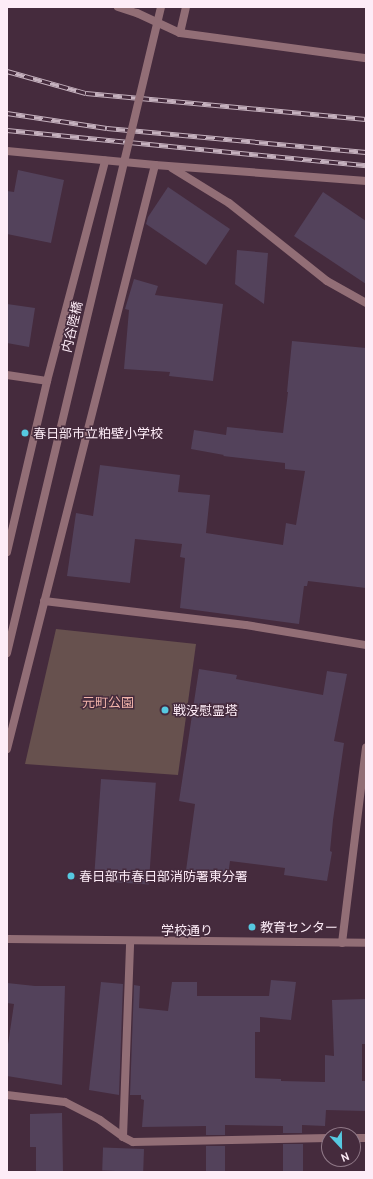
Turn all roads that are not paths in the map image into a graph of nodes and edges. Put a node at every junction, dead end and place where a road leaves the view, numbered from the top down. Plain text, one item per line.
1 (118, 7) edge
2 (161, 7) edge
3 (186, 7) edge
4 (137, 10) edge
5 (180, 33) junction
6 (366, 58) edge
7 (7, 151) edge
8 (105, 161) junction
9 (154, 166) junction
10 (170, 167) junction
11 (366, 181) edge
12 (366, 303) edge
13 (7, 375) edge
14 (47, 381) junction
15 (7, 552) edge
16 (44, 600) junction
17 (366, 644) edge
18 (7, 653) edge
19 (366, 747) edge
20 (7, 749) edge
21 (7, 939) edge
22 (130, 942) junction
23 (342, 943) junction
24 (366, 943) edge
25 (7, 1095) edge
26 (123, 1137) junction
27 (321, 1138) edge

1 - 4 street
2 - 18 street, 内谷陸橋, bridge
3 - 5 street
4 - 5 street
5 - 6 street
7 - 8 street
8 - 9 street
8 - 14 street
9 - 10 street
9 - 16 street
10 - 11 street
10 - 12 street
13 - 14 street
14 - 15 street
16 - 17 street
16 - 20 street
19 - 23 street
21 - 22 street, 学校通り
22 - 23 street, 学校通り
22 - 26 street
23 - 24 street, 学校通り
25 - 26 street
26 - 27 street

